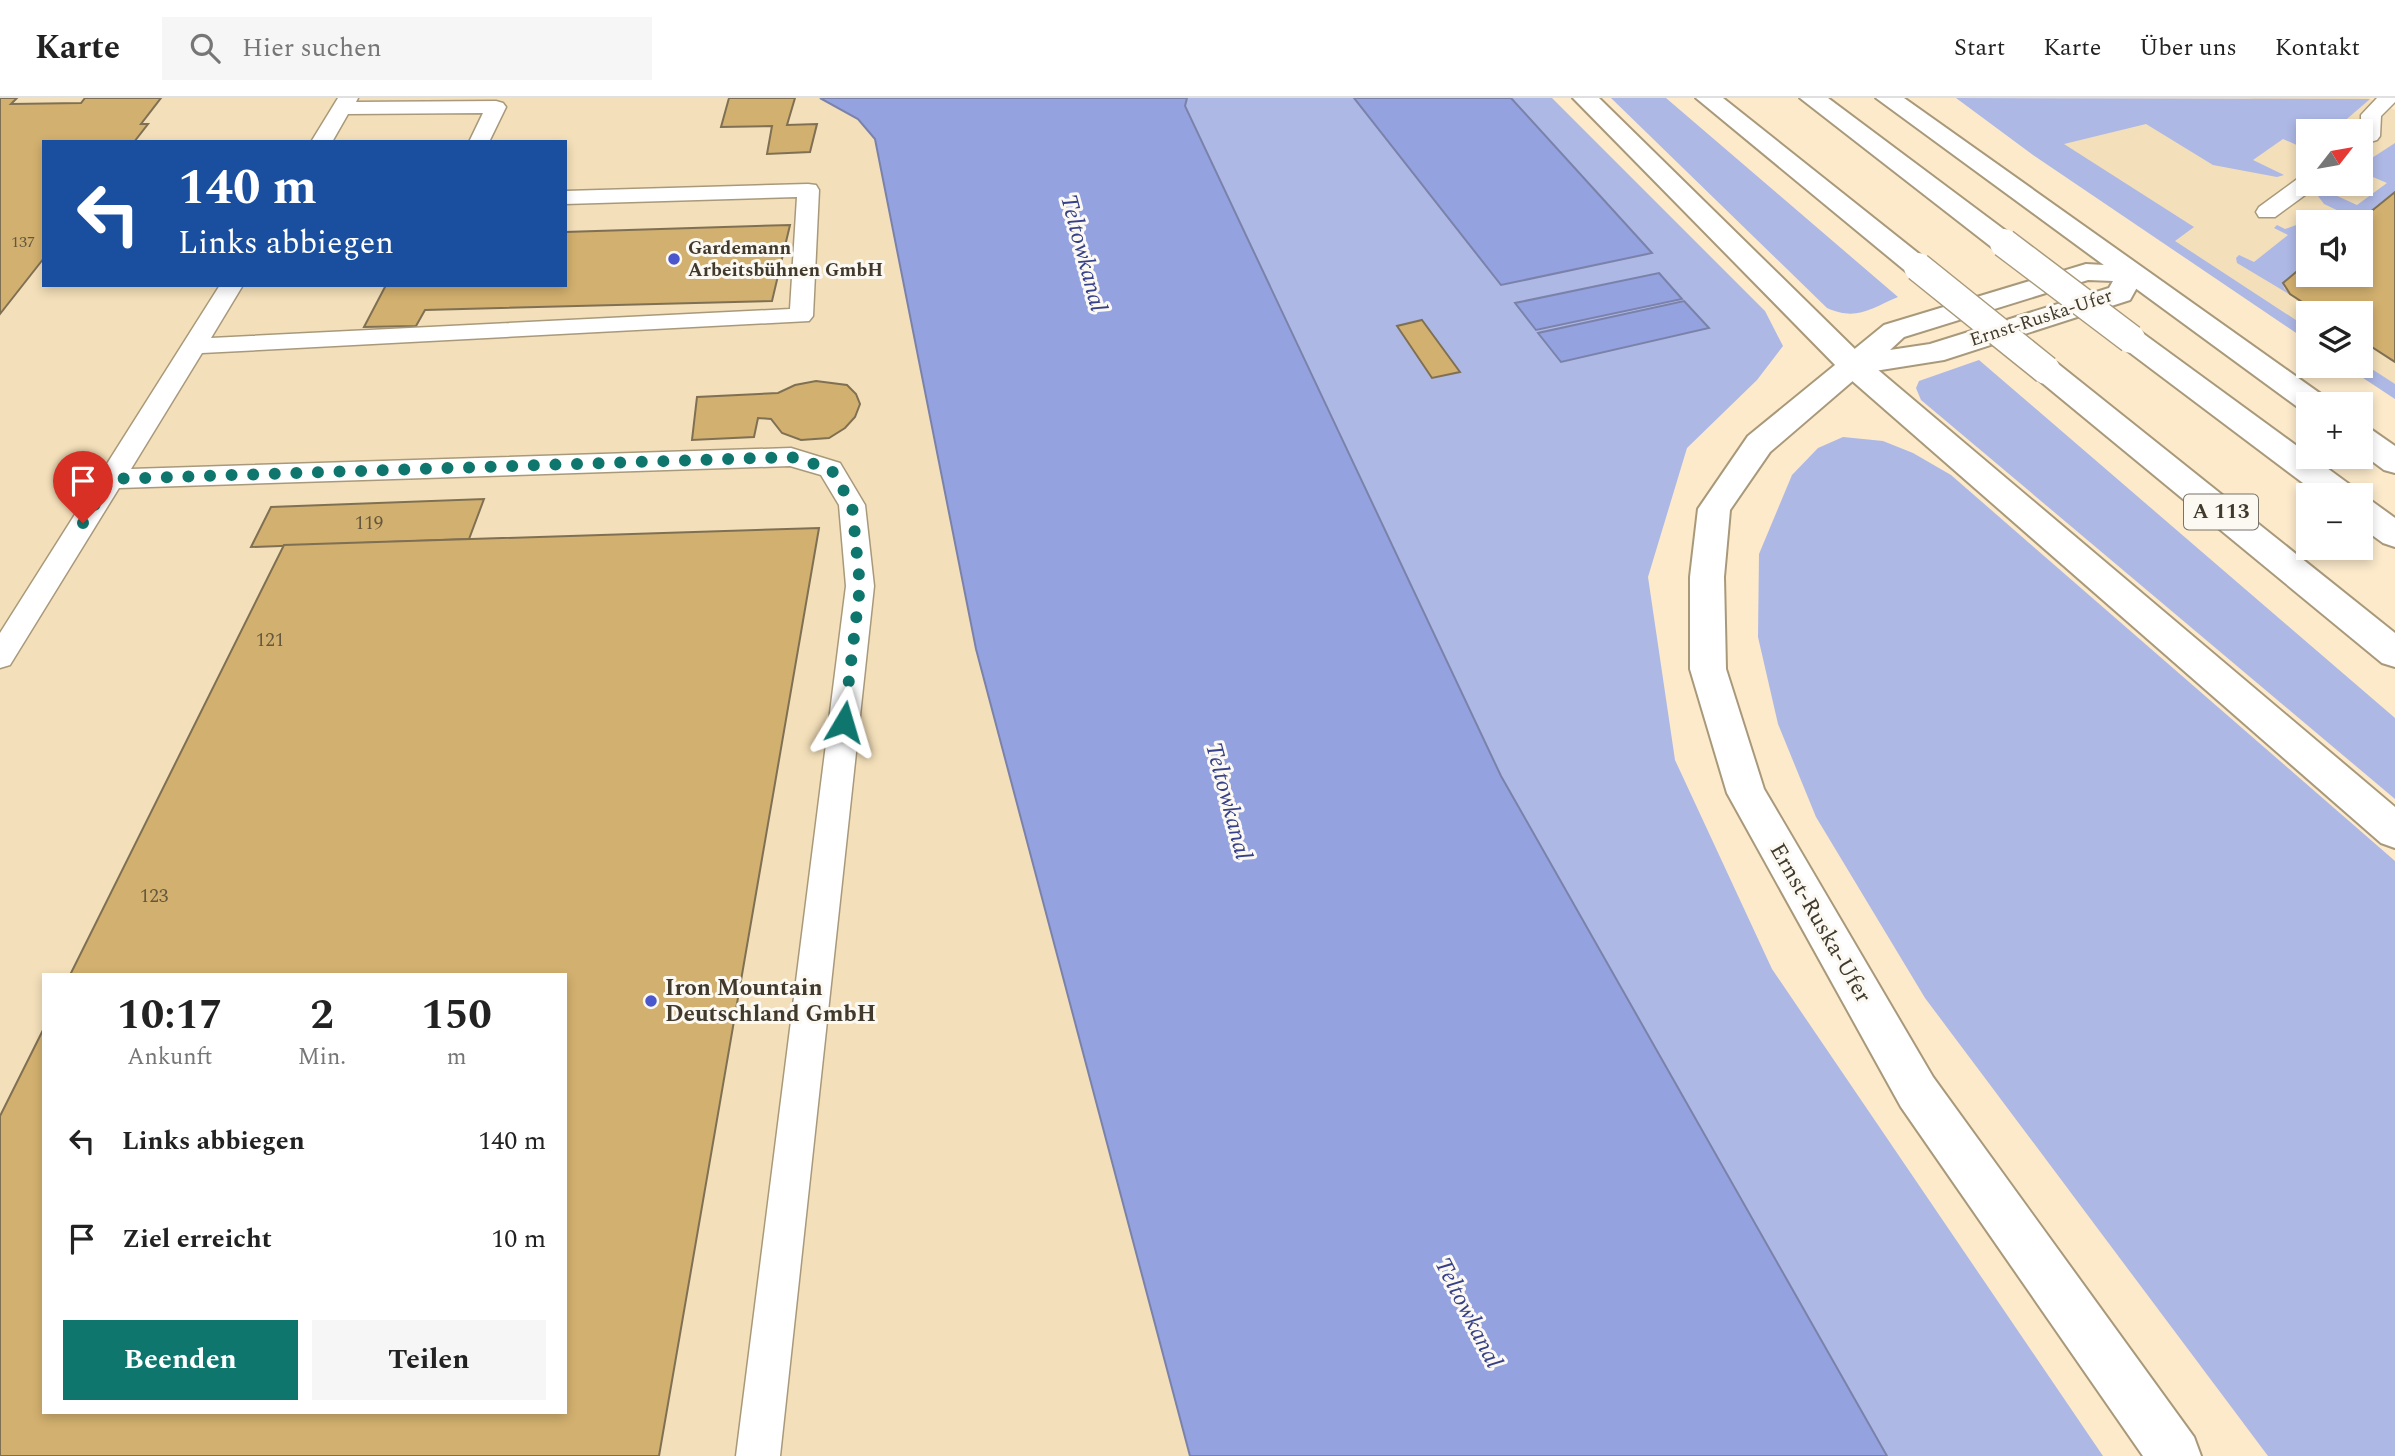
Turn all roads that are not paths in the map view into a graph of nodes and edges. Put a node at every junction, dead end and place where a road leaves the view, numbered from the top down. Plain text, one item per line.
1 (1586, 98) edge
2 (1708, 98) edge
3 (1812, 98) edge
4 (1888, 98) edge
5 (2388, 98) edge
6 (345, 103) edge
7 (2370, 119) edge
8 (2395, 130) edge
9 (2373, 137) edge
10 (322, 140) edge
11 (479, 140) edge
12 (2296, 191) edge
13 (567, 198) edge
14 (2267, 212) dead end
15 (2131, 273) junction
16 (231, 287) edge
17 (194, 346) junction
18 (1853, 365) junction
19 (2297, 392) edge
20 (2373, 446) edge
21 (2395, 462) edge
22 (111, 479) junction
23 (2325, 483) edge
24 (2373, 519) edge
25 (2395, 536) edge
26 (2395, 653) edge
27 (0, 657) edge
28 (2395, 831) edge
29 (758, 1456) edge
30 (2175, 1456) edge

1 - 18 main road
2 - 26 main road, A 113, bridge
3 - 23 main road, bridge
4 - 15 main road
5 - 7 lane
6 - 10 lane
6 - 11 lane
8 - 9 lane
12 - 14 lane
13 - 17 lane
15 - 18 main road, Ernst-Ruska-Ufer
15 - 19 main road
16 - 17 lane
17 - 22 lane
18 - 28 main road
18 - 30 main road, Ernst-Ruska-Ufer
20 - 21 main road
22 - 27 lane
22 - 29 lane
24 - 25 main road

